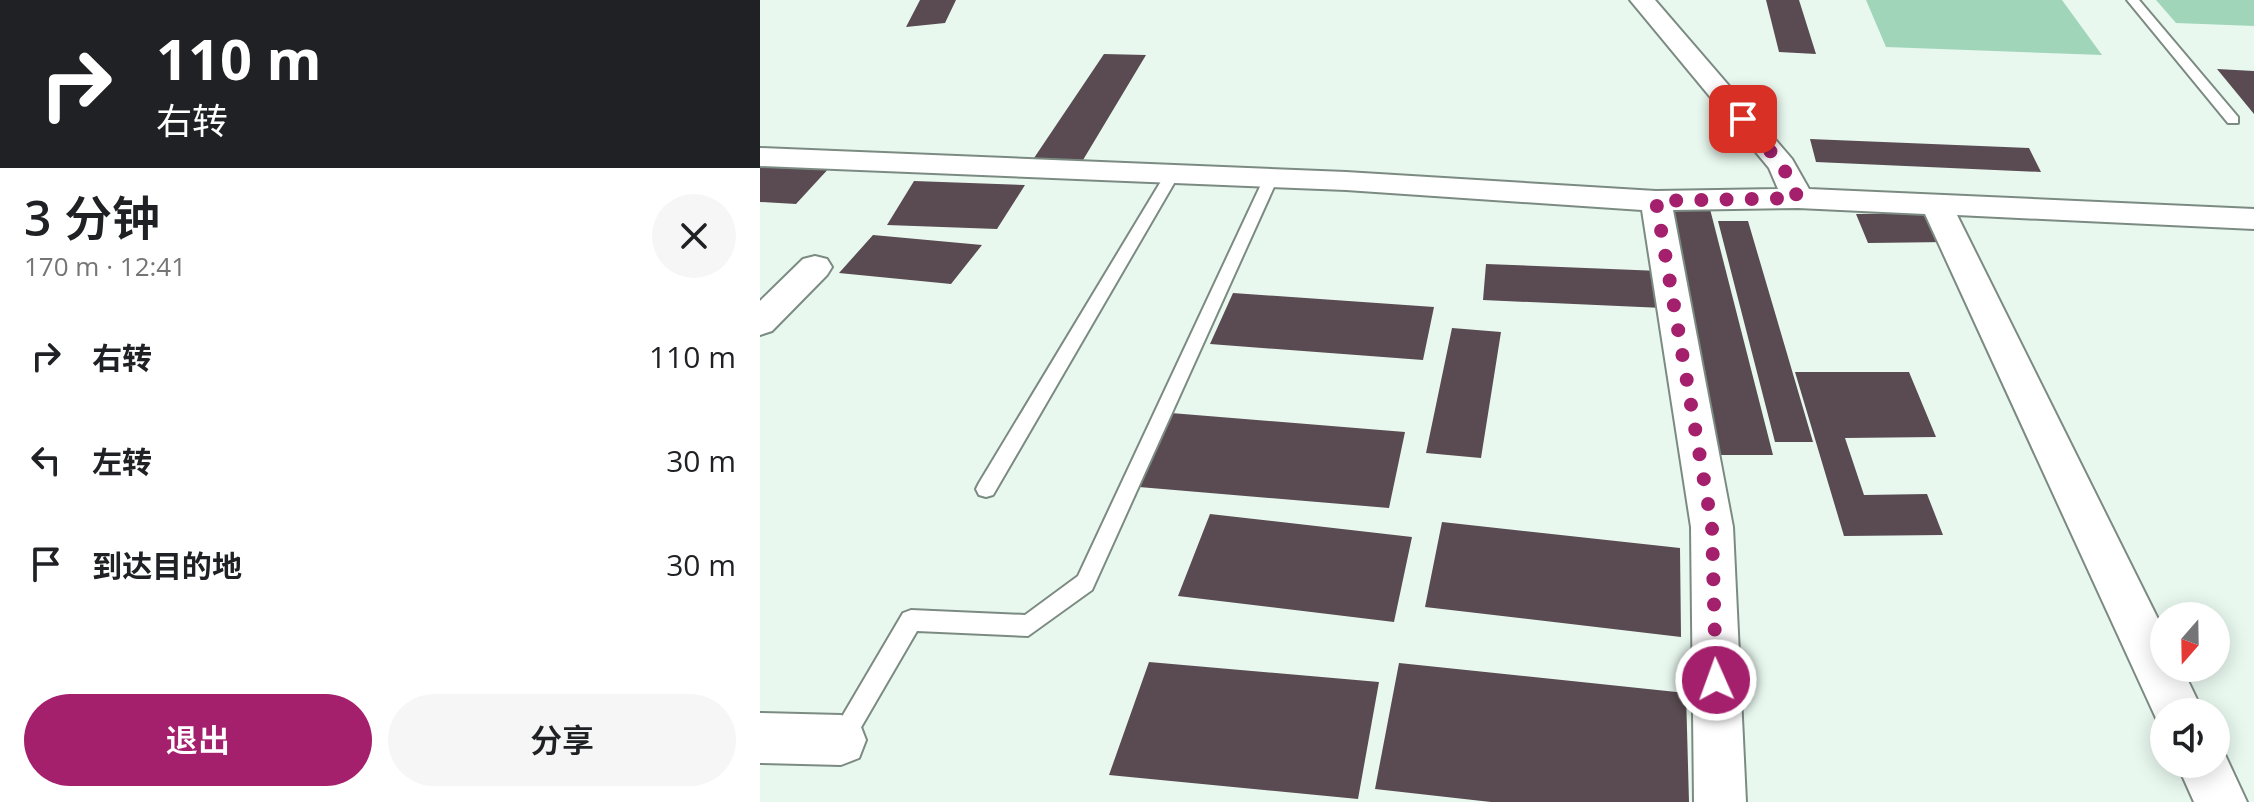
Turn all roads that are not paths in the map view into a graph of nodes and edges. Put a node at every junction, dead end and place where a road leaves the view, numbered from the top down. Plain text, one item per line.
1 (1642, 0) edge
2 (2133, 0) edge
3 (2233, 120) dead end
4 (760, 157) edge
5 (1173, 173) junction
6 (1271, 178) junction
7 (1798, 198) junction
8 (1656, 201) junction
9 (1937, 206) junction
10 (2254, 219) edge
11 (815, 267) dead end
12 (760, 322) edge
13 (986, 489) dead end
14 (2171, 698) edge
15 (760, 738) edge
16 (841, 740) joint
17 (2210, 778) edge
18 (1720, 802) edge
19 (2221, 802) edge

1 - 7 street
2 - 3 lane
4 - 5 street
5 - 6 street
5 - 13 lane
6 - 8 street
6 - 16 lane
7 - 8 street
7 - 9 street
8 - 18 street
9 - 10 street
9 - 14 street
11 - 12 street
15 - 16 street
17 - 19 street

